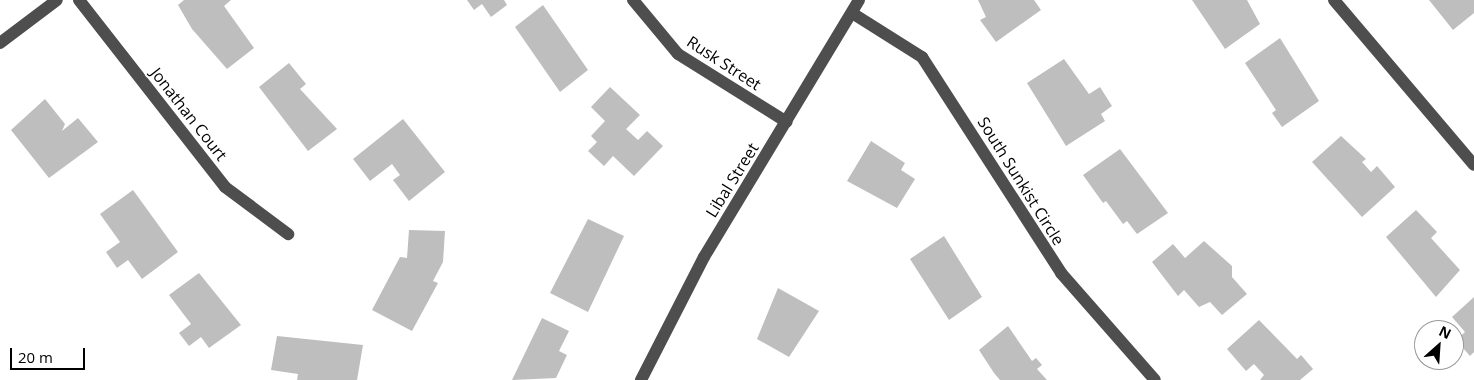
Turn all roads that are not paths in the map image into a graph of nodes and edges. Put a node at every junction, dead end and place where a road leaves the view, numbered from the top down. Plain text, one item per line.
1 (57, 0) edge
2 (79, 0) edge
3 (633, 0) edge
4 (858, 0) edge
5 (1334, 0) edge
6 (852, 12) junction
7 (0, 43) edge
8 (787, 122) junction
9 (1474, 165) edge
10 (288, 234) dead end
11 (641, 380) edge
12 (1155, 380) edge

1 - 7 street
2 - 10 street, Jonathan Court
3 - 8 street, Rusk Street
4 - 6 street, Libal Street
5 - 9 street
6 - 8 street, Libal Street
6 - 12 street, South Sunkist Circle
8 - 11 street, Libal Street

